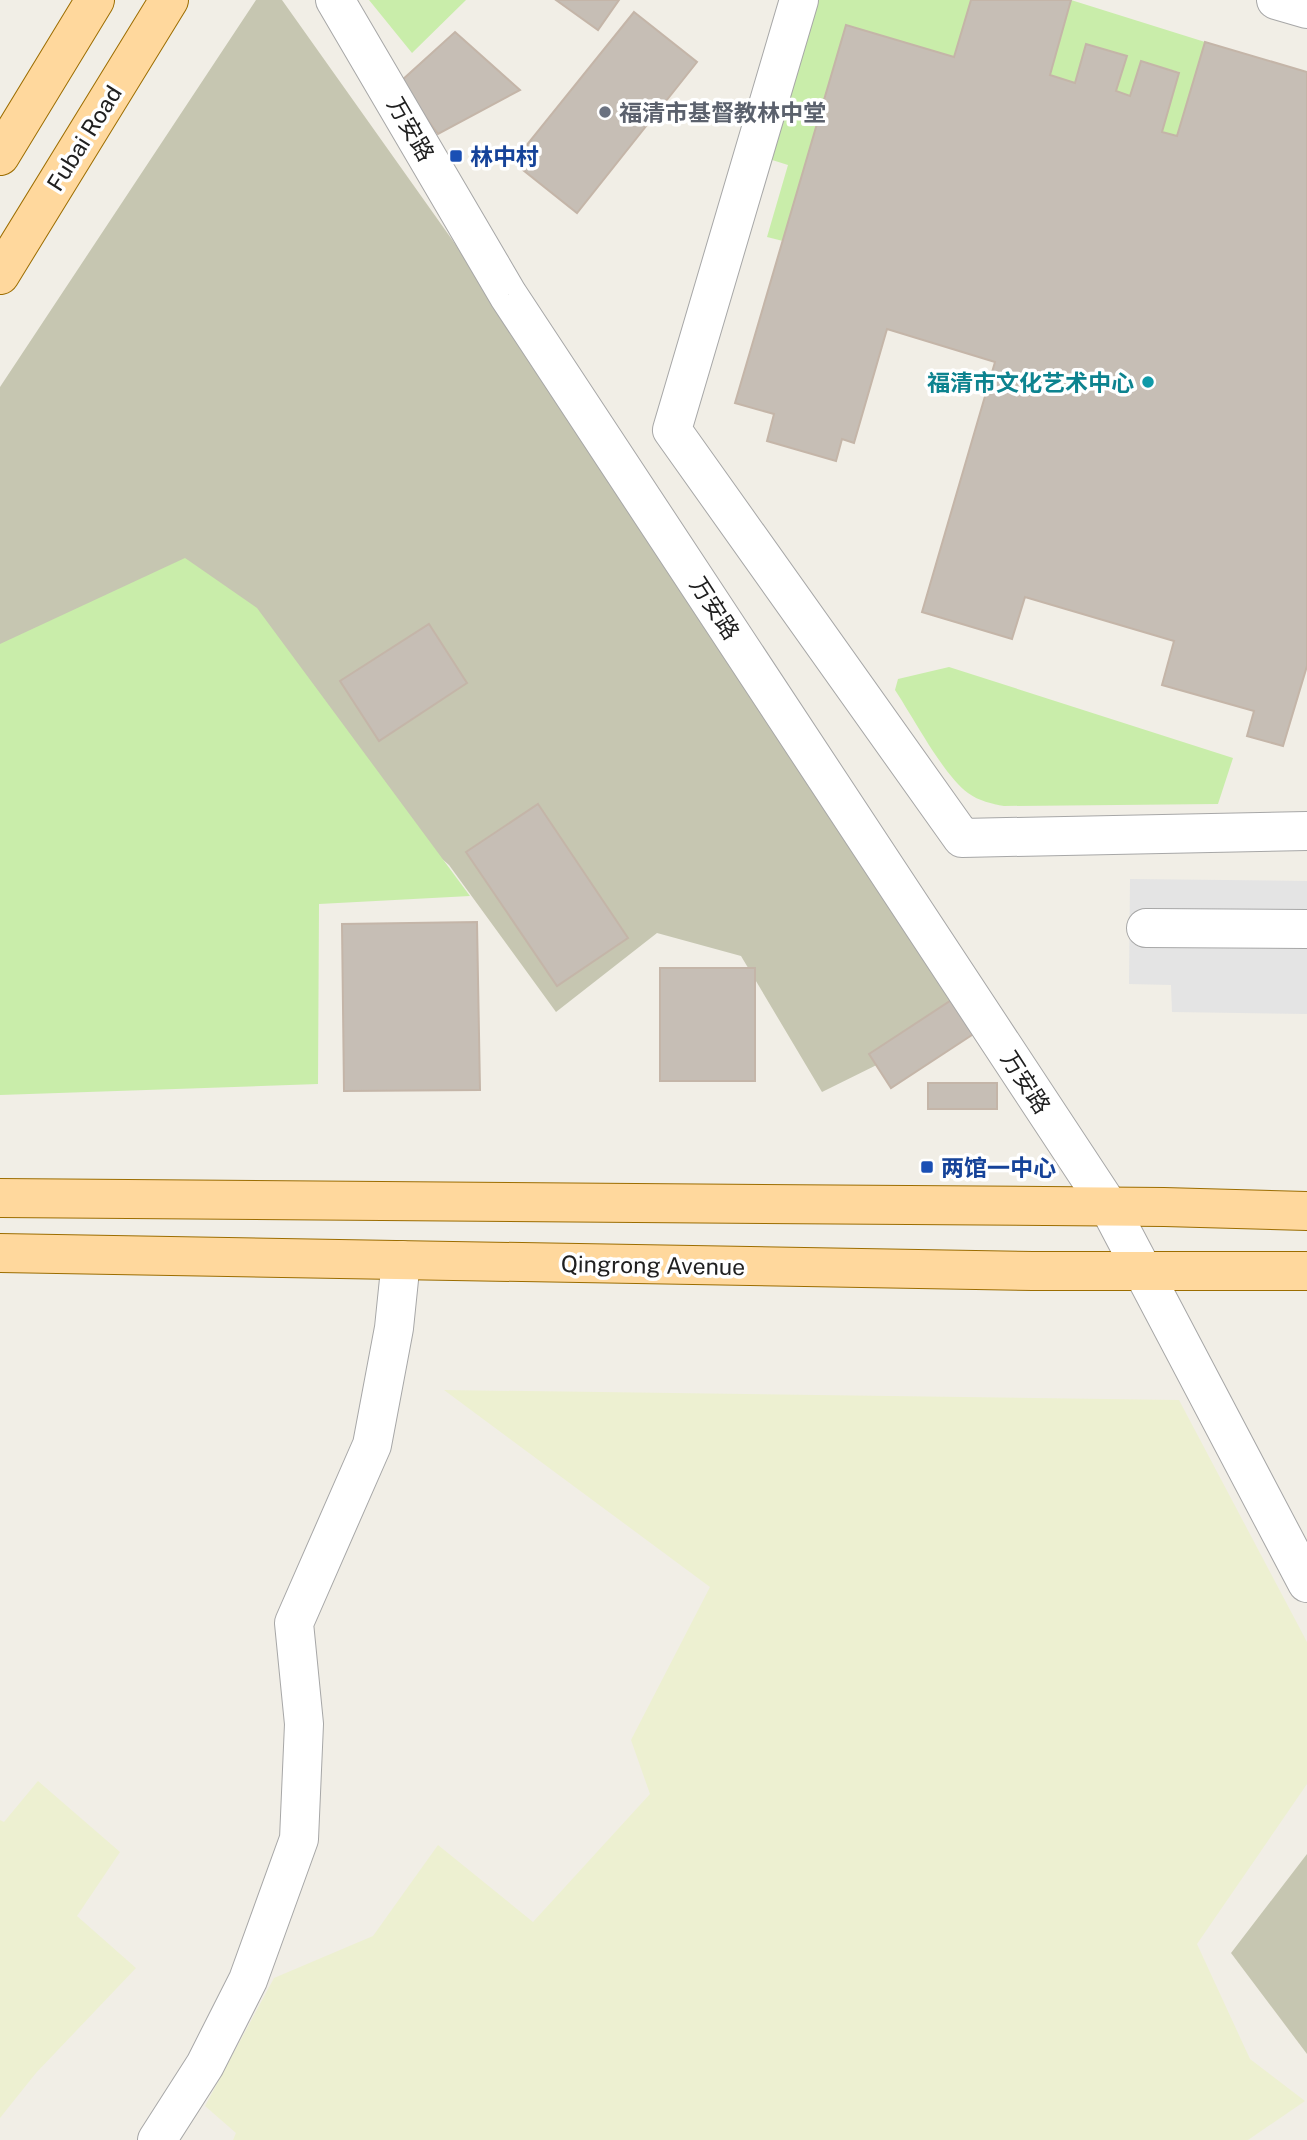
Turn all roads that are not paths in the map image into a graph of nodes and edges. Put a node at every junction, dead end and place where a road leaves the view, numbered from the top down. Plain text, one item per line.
1 (94, 0) edge
2 (169, 0) edge
3 (335, 0) edge
4 (799, 0) edge
5 (1276, 0) edge
6 (1307, 9) edge
7 (0, 156) edge
8 (0, 275) edge
9 (1307, 831) edge
10 (1146, 928) dead end
11 (1307, 929) edge
12 (0, 1198) edge
13 (1109, 1207) junction
14 (1307, 1211) edge
15 (0, 1253) edge
16 (401, 1260) junction
17 (1141, 1270) junction
18 (1307, 1270) edge
19 (1307, 1583) edge
20 (157, 2140) edge

1 - 7 main road
2 - 8 main road, Fubai Road
3 - 13 street, 万安路
4 - 9 street
5 - 6 street
10 - 11 street
12 - 13 main road
13 - 14 main road
13 - 17 street, 万安路
15 - 16 main road, Qingrong Avenue
16 - 17 main road, Qingrong Avenue
16 - 20 street
17 - 18 main road, Qingrong Avenue
17 - 19 street, 万安路

